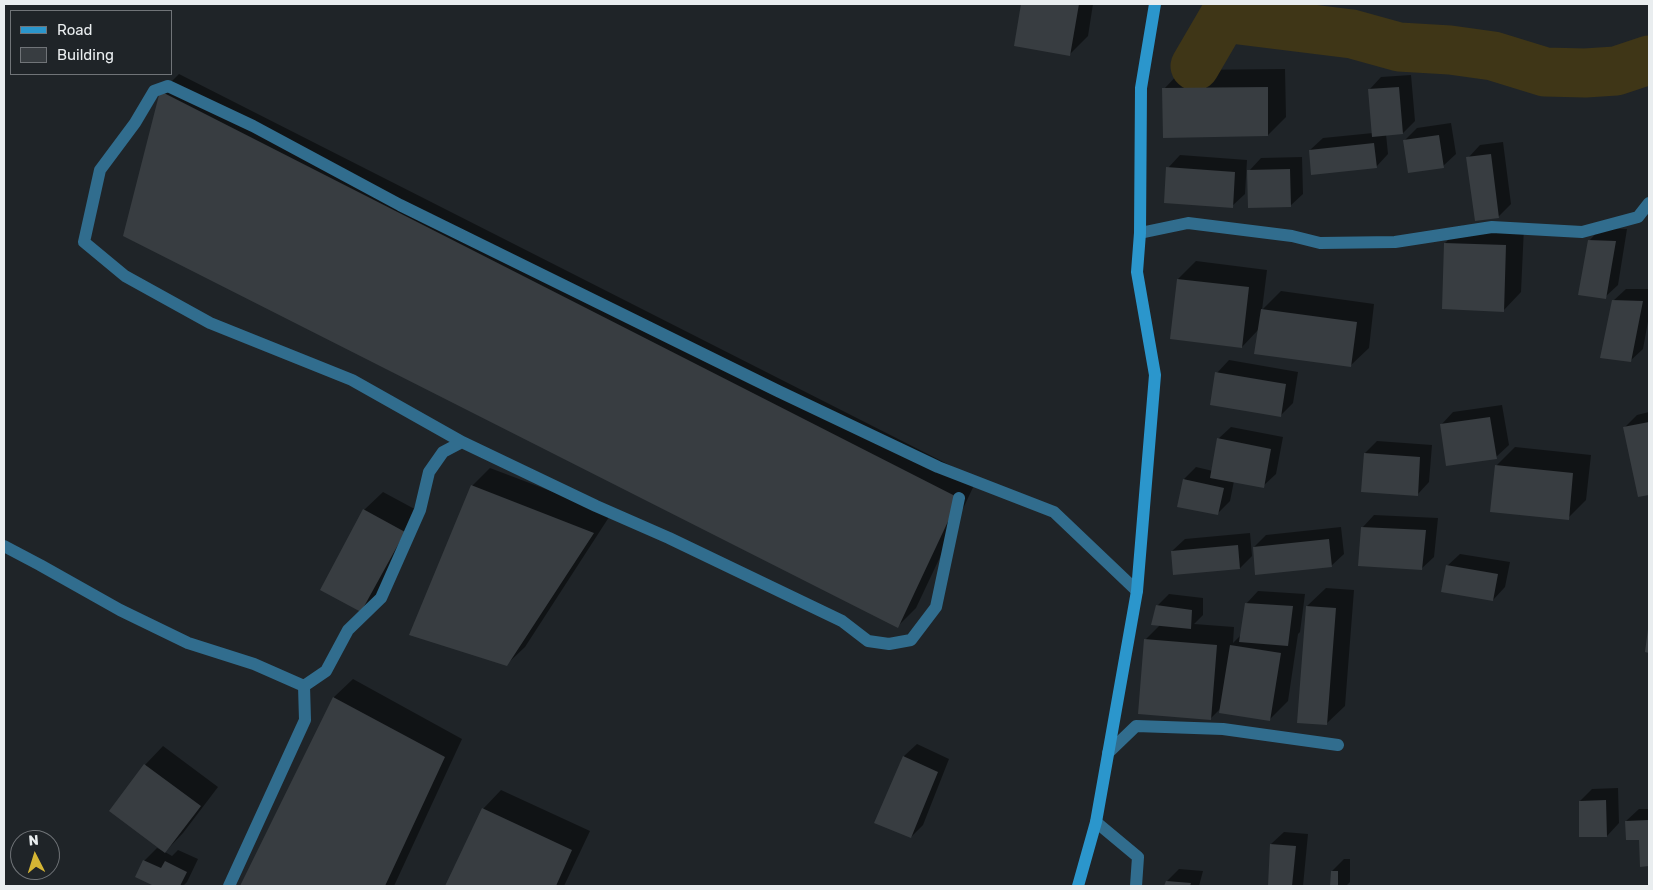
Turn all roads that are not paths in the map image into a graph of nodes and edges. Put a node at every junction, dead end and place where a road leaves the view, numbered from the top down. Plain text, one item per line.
1 (1155, 4) edge
2 (1649, 203) edge
3 (1140, 233) junction
4 (462, 442) junction
5 (959, 498) dead end
6 (4, 546) edge
7 (1137, 591) junction
8 (304, 686) junction
9 (1338, 745) dead end
10 (1108, 753) junction
11 (1096, 822) junction
12 (229, 886) edge
13 (1078, 886) edge
14 (1136, 886) edge

1 - 3 main road
2 - 3 street
3 - 7 main road
4 - 5 street
4 - 7 street
4 - 8 street
6 - 8 street
7 - 10 main road
8 - 12 street
9 - 10 street
10 - 11 main road
11 - 13 main road
11 - 14 street

